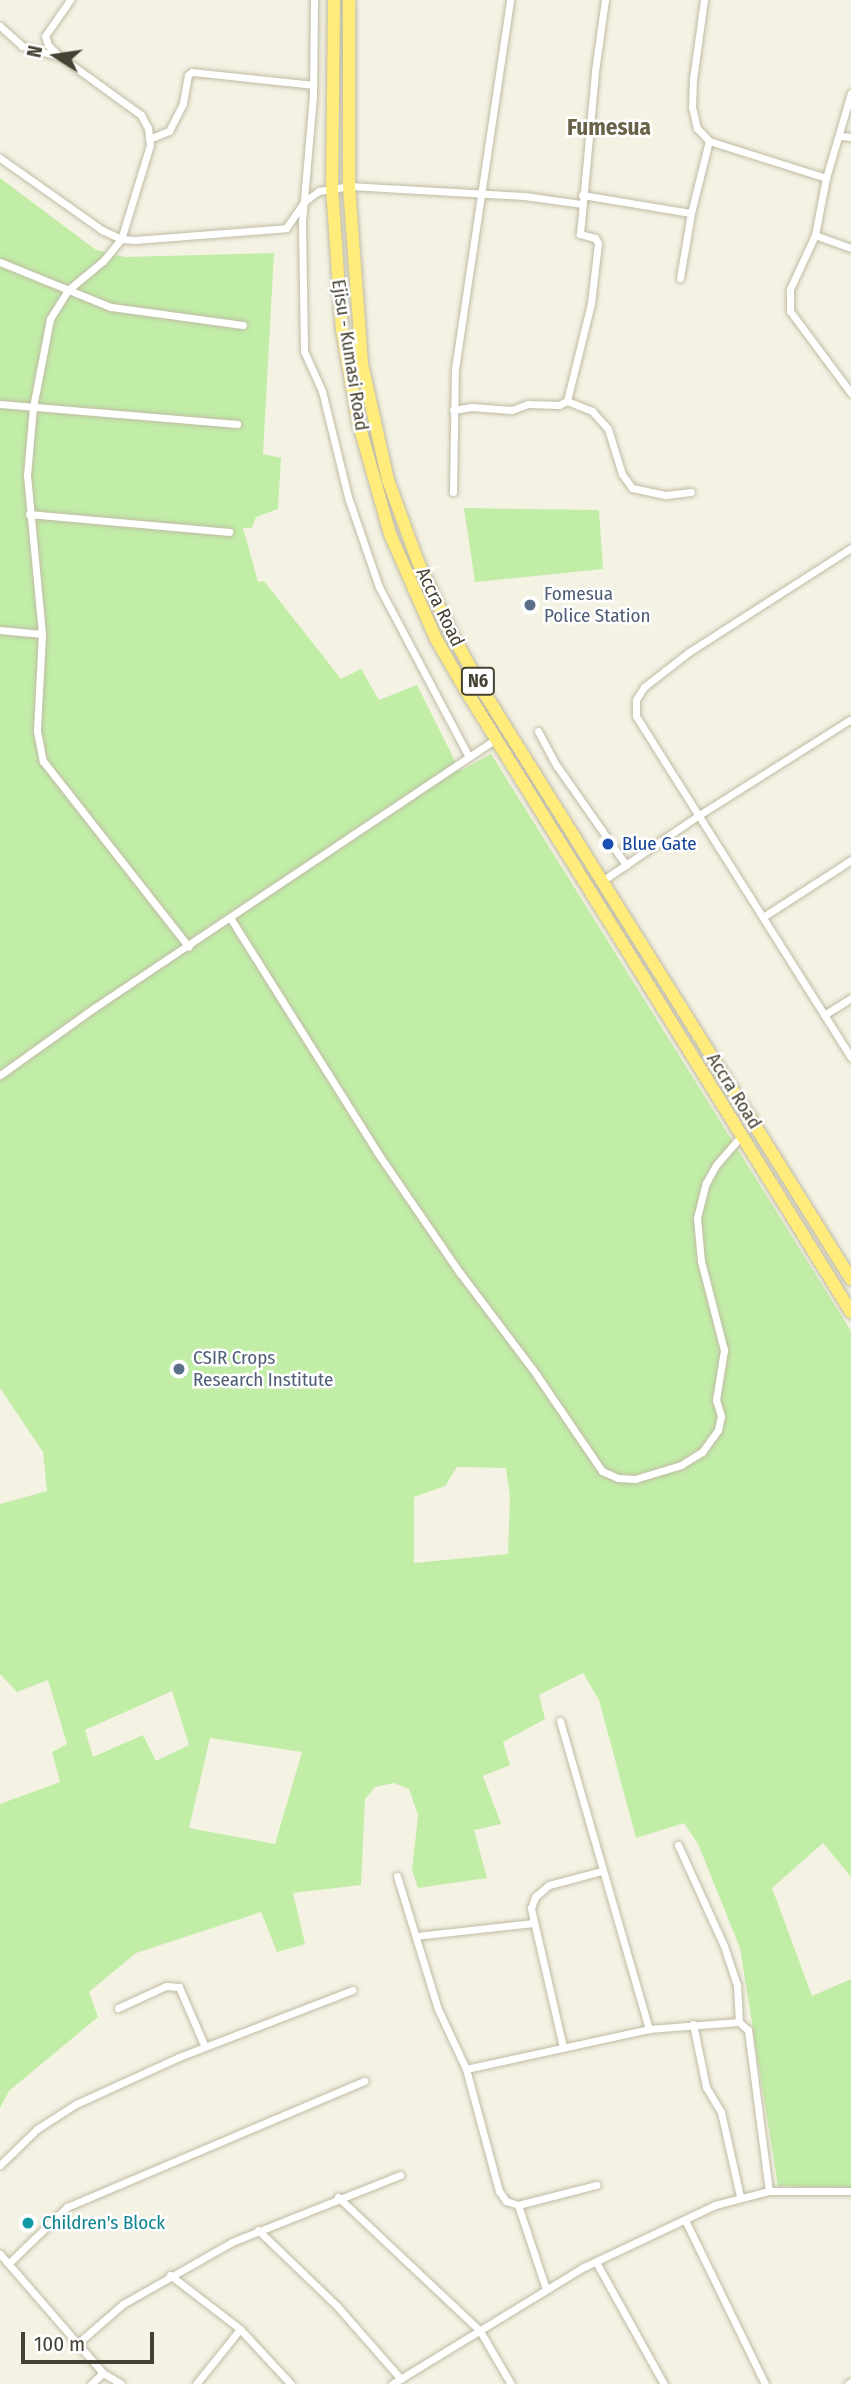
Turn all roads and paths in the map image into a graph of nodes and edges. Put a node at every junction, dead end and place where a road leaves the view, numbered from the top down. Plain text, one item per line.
1 (70, 0) edge
2 (314, 0) edge
3 (334, 0) edge
4 (349, 0) edge
5 (510, 0) edge
6 (605, 0) edge
7 (704, 0) edge
8 (0, 26) edge
9 (61, 57) junction
10 (313, 85) junction
11 (851, 93) edge
12 (841, 136) junction
13 (851, 136) edge
14 (149, 139) junction
15 (709, 141) junction
16 (0, 158) edge
17 (827, 178) junction
18 (349, 186) junction
19 (332, 188) junction
20 (482, 195) junction
21 (582, 200) junction
22 (305, 201) junction
23 (691, 213) junction
24 (815, 235) junction
25 (121, 239) junction
26 (851, 248) edge
27 (0, 262) edge
28 (680, 278) dead end
29 (68, 290) junction
30 (243, 324) dead end
31 (851, 393) edge
32 (567, 401) junction
33 (0, 404) edge
34 (33, 407) junction
35 (453, 410) junction
36 (237, 424) dead end
37 (453, 492) dead end
38 (691, 492) dead end
39 (29, 514) junction
40 (229, 532) dead end
41 (851, 548) edge
42 (0, 630) edge
43 (42, 634) junction
44 (465, 689) joint
45 (851, 719) edge
46 (538, 730) dead end
47 (495, 740) junction
48 (469, 757) junction
49 (696, 817) junction
50 (851, 860) edge
51 (626, 865) junction
52 (602, 881) junction
53 (763, 917) junction
54 (231, 919) junction
55 (189, 947) junction
56 (851, 998) edge
57 (824, 1015) junction
58 (851, 1058) edge
59 (0, 1075) edge
60 (742, 1135) junction
61 (851, 1279) edge
62 (851, 1312) edge
63 (560, 1721) dead end
64 (678, 1845) dead end
65 (602, 1871) junction
66 (397, 1876) dead end
67 (534, 1923) junction
68 (416, 1936) junction
69 (353, 1990) dead end
70 (118, 2008) dead end
71 (738, 2022) junction
72 (693, 2024) junction
73 (649, 2029) junction
74 (205, 2047) junction
75 (563, 2047) junction
76 (466, 2069) junction
77 (364, 2081) dead end
78 (0, 2165) edge
79 (400, 2175) dead end
80 (596, 2185) dead end
81 (769, 2191) junction
82 (851, 2191) edge
83 (740, 2196) junction
84 (338, 2197) junction
85 (518, 2205) junction
86 (685, 2220) junction
87 (258, 2230) junction
88 (0, 2254) edge
89 (596, 2262) junction
90 (9, 2263) junction
91 (170, 2275) junction
92 (546, 2289) junction
93 (240, 2329) junction
94 (480, 2331) junction
95 (77, 2344) junction
96 (103, 2373) junction
97 (401, 2379) junction
98 (91, 2384) edge
99 (121, 2384) edge
100 (196, 2384) edge
101 (291, 2384) edge
102 (393, 2384) edge
103 (510, 2384) edge
104 (664, 2384) edge
105 (765, 2384) edge

1 - 9 street
2 - 10 street
3 - 19 highway, Ejisu - Kumasi Road / N6
4 - 18 highway, Accra Road / N6
5 - 20 street
6 - 21 street
7 - 15 street
8 - 9 street
9 - 14 street
10 - 14 street
10 - 22 street
11 - 12 street
12 - 13 street
12 - 17 street
14 - 25 street
15 - 17 street
15 - 23 street
16 - 25 street
17 - 24 street
18 - 19 street
18 - 20 street
18 - 52 highway, Accra Road / N6
19 - 22 street
19 - 44 highway, Ejisu - Kumasi Road / N6
20 - 21 street
20 - 35 street
21 - 23 street
21 - 32 street
22 - 25 street
22 - 48 street
23 - 28 street
24 - 26 street
24 - 31 street
25 - 29 street
27 - 29 street
29 - 30 street
29 - 34 street
32 - 35 street
32 - 38 street
33 - 34 street
34 - 36 street
34 - 39 street
35 - 37 street
39 - 40 street
39 - 43 street
41 - 49 street
42 - 43 street
43 - 55 street
44 - 47 highway, Accra Road / N6
45 - 49 street
46 - 51 street
47 - 48 street
47 - 60 highway, Accra Road / N6
48 - 54 street
49 - 51 street
49 - 53 street
50 - 53 street
51 - 52 street
52 - 61 highway, Accra Road / N6
53 - 57 street
54 - 55 street
54 - 60 street
55 - 59 street
56 - 57 street
57 - 58 street
60 - 62 highway, Accra Road / N6
63 - 65 street
64 - 71 street
65 - 67 street
65 - 73 street
66 - 68 street
67 - 68 street
67 - 75 street
68 - 76 street
69 - 74 street
70 - 74 street
71 - 72 street
71 - 81 street
72 - 73 street
72 - 83 street
73 - 75 street
74 - 78 street
75 - 76 street
76 - 85 street
77 - 90 street
79 - 84 street
80 - 85 street
81 - 82 street
81 - 83 street
83 - 86 street
84 - 87 street
84 - 94 street
85 - 92 street
86 - 89 street
86 - 105 street
87 - 91 street
87 - 97 street
88 - 90 street
89 - 92 street
89 - 104 street
90 - 95 street
91 - 93 street
91 - 95 street
92 - 94 street
93 - 100 street
93 - 101 street
94 - 97 street
94 - 103 street
95 - 96 street
96 - 98 street
96 - 99 street
97 - 102 street

